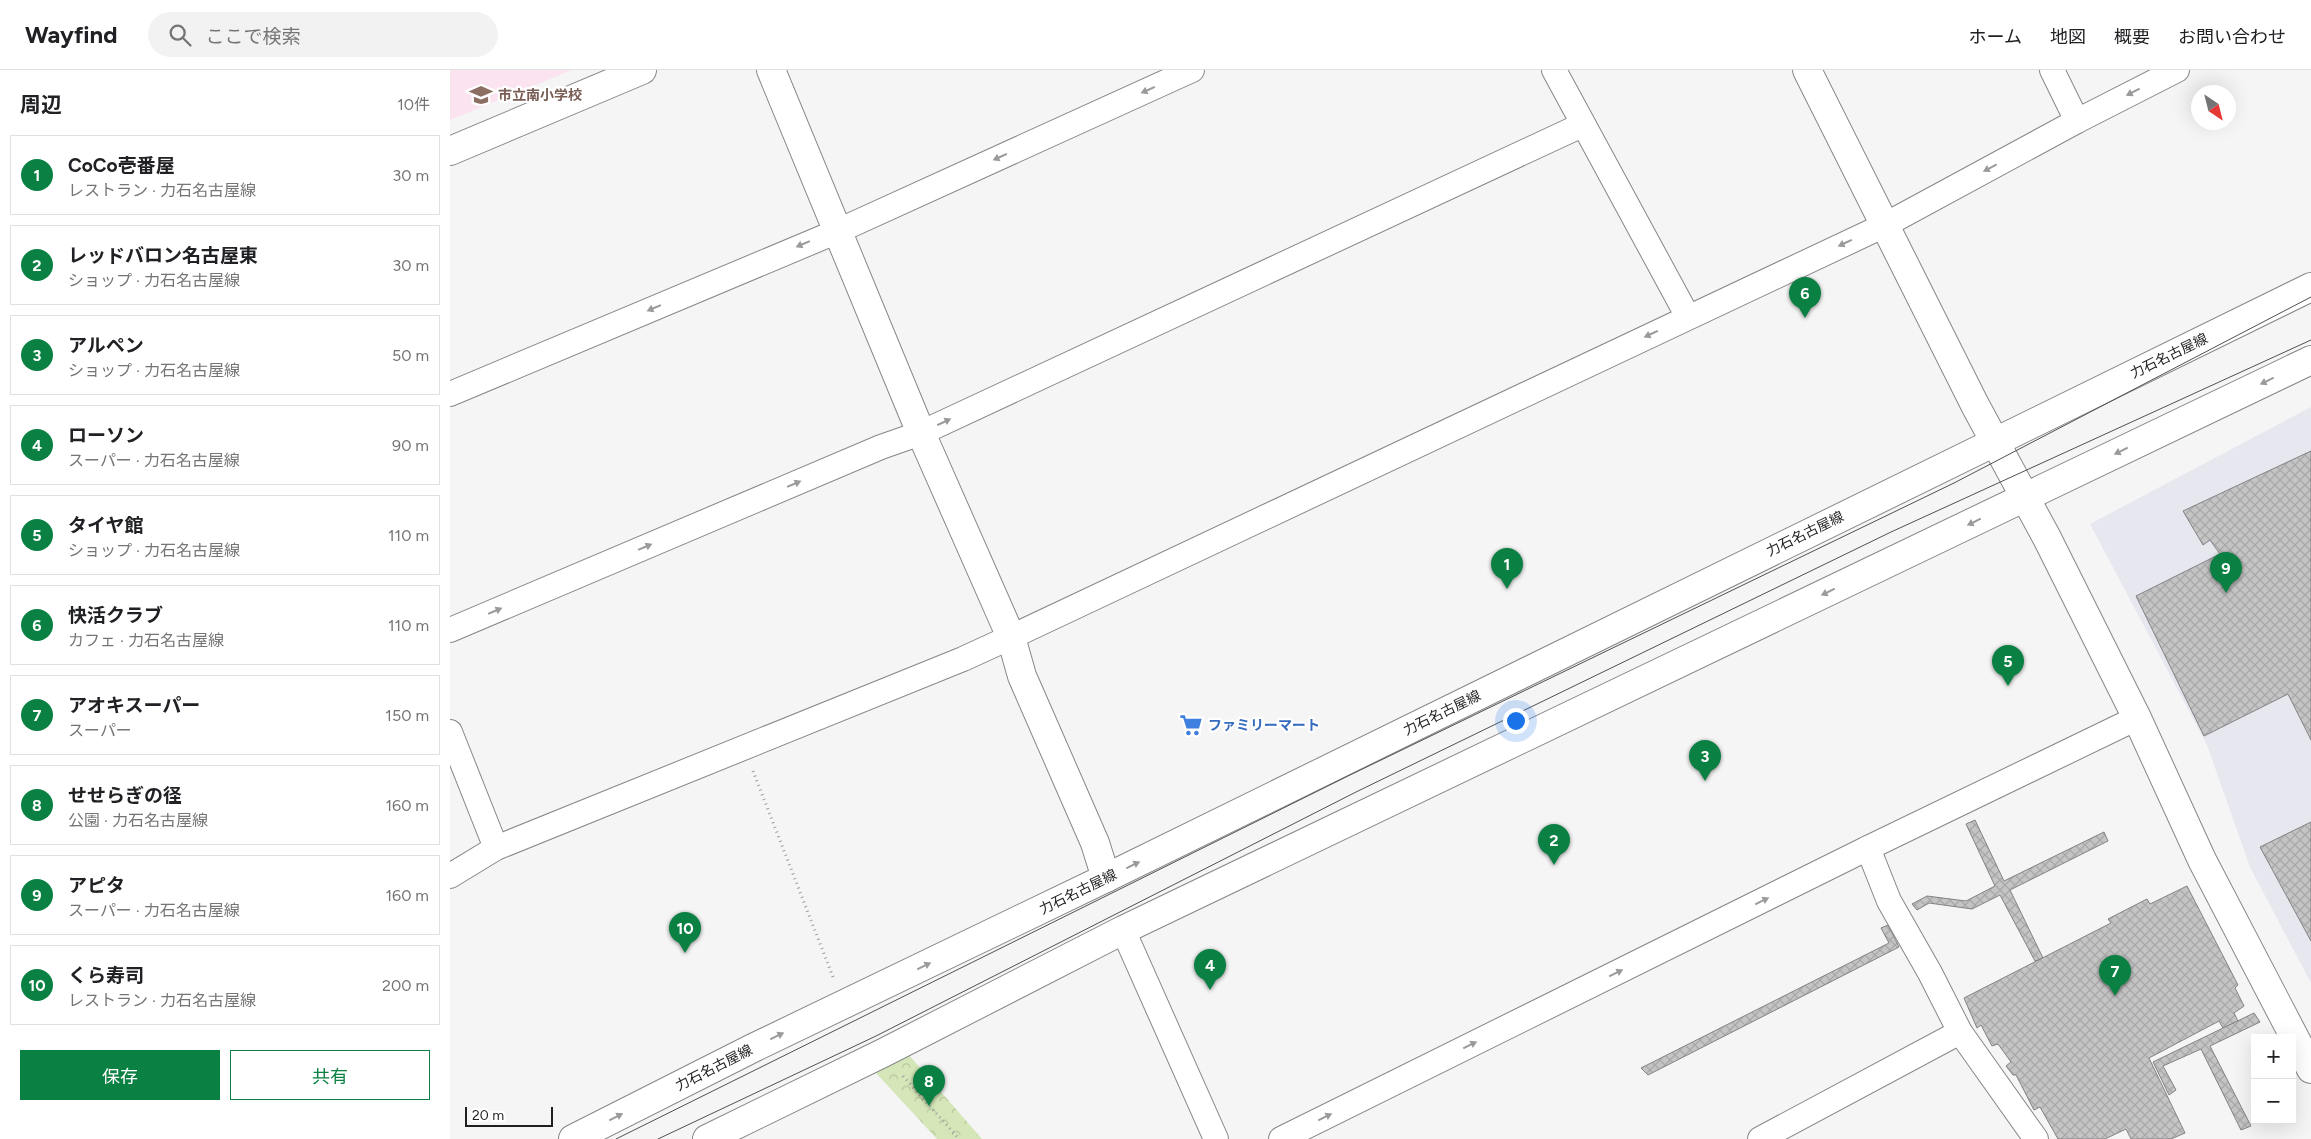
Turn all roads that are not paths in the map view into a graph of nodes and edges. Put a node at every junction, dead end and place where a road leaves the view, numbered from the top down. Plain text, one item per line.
1 (642, 70) edge
2 (771, 70) edge
3 (1192, 70) edge
4 (1554, 70) edge
5 (1806, 70) edge
6 (2052, 70) edge
7 (2177, 70) edge
8 (2077, 121) junction
9 (1582, 125) junction
10 (450, 151) edge
11 (1885, 224) junction
12 (838, 231) junction
13 (2311, 287) edge
14 (1688, 316) junction
15 (2311, 360) edge
16 (450, 394) edge
17 (922, 433) junction
18 (1994, 442) junction
19 (2024, 498) junction
20 (450, 630) edge
21 (1011, 637) junction
22 (2137, 718) junction
23 (450, 732) edge
24 (496, 848) junction
25 (1868, 848) junction
26 (450, 876) edge
27 (1106, 878) junction
28 (1123, 930) junction
29 (1960, 1032) junction
30 (2311, 1069) edge
31 (573, 1139) edge
32 (707, 1139) edge
33 (1216, 1139) edge
34 (1281, 1139) edge
35 (1760, 1139) edge
36 (2036, 1139) edge

1 - 10 main road
2 - 12 main road
3 -> 12 street
4 - 9 street
5 - 11 main road
6 - 8 street
7 -> 8 street
8 -> 11 street
9 - 14 street
17 -> 9 street
11 -> 14 street
11 - 18 main road
12 -> 16 street
12 - 17 main road
13 - 18 main road, 力石名古屋線
14 -> 21 street
15 -> 19 main road
20 -> 17 street
17 - 21 main road
18 - 19 main road
27 -> 18 main road, 力石名古屋線
19 - 22 main road
19 -> 28 main road
21 - 24 street
21 - 27 main road
22 - 25 street
22 - 30 main road
23 - 24 street
24 - 26 street
25 - 29 street
34 -> 25 street
31 -> 27 main road, 力石名古屋線
28 - 32 main road
28 - 33 street
29 - 35 street
29 - 36 street

